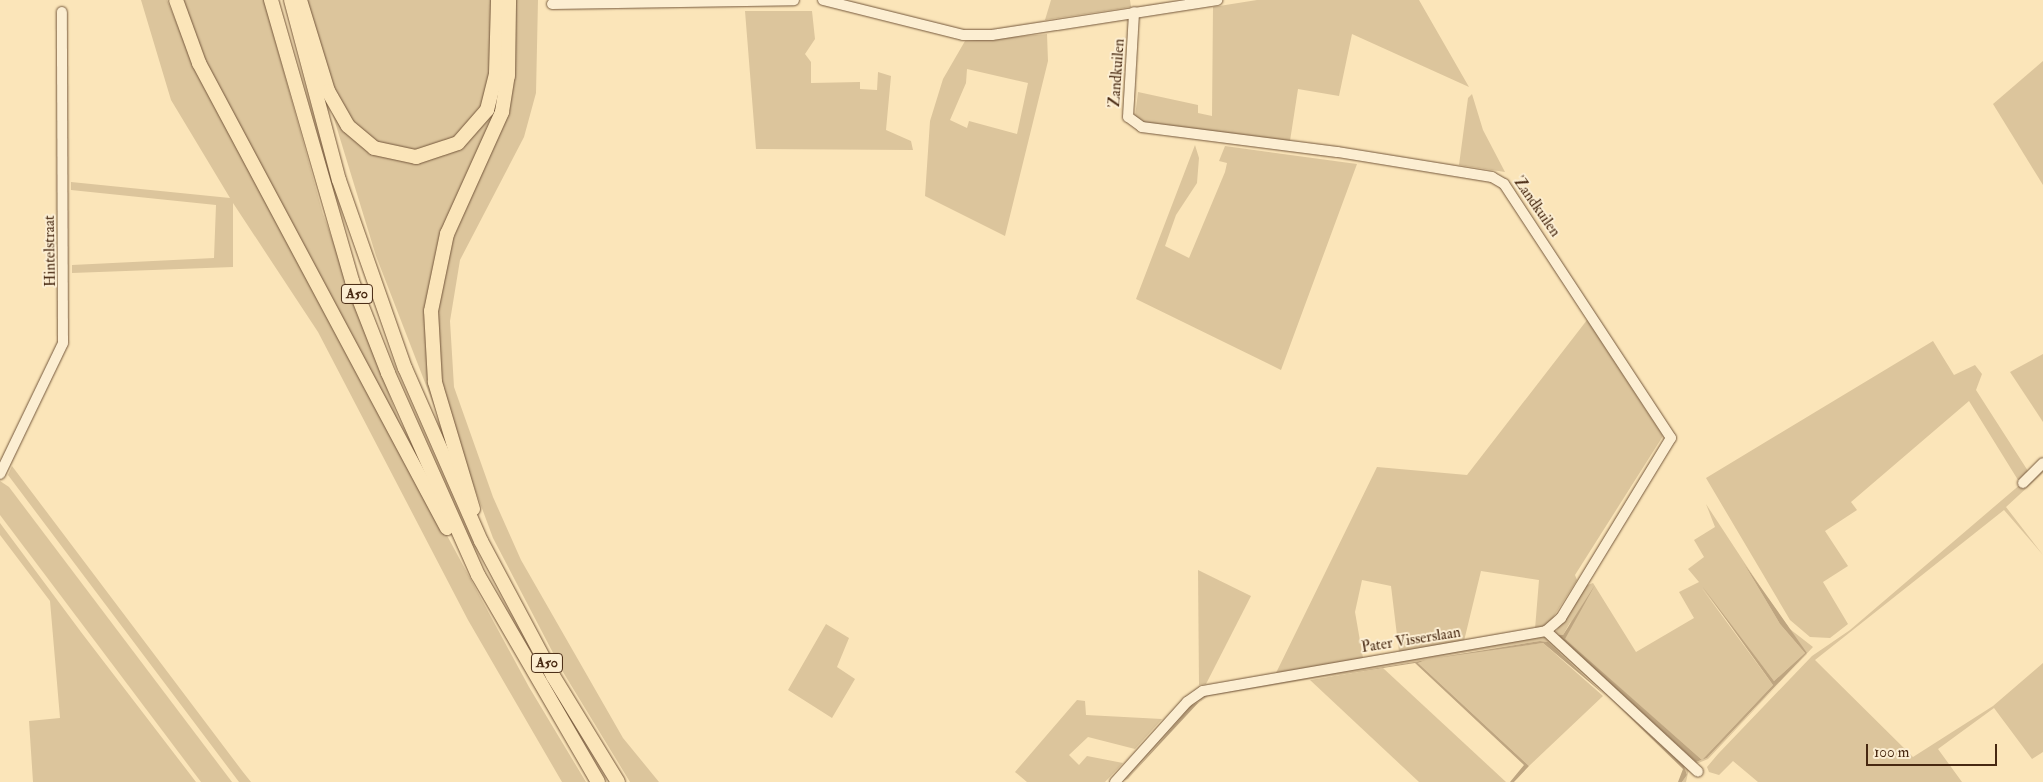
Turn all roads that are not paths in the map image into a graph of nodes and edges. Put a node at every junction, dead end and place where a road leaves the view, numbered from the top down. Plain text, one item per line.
1 (176, 0) edge
2 (271, 0) edge
3 (291, 0) edge
4 (300, 0) edge
5 (498, 0) edge
6 (509, 0) edge
7 (794, 0) edge
8 (823, 0) edge
9 (1217, 0) edge
10 (552, 4) dead end
11 (62, 12) dead end
12 (1134, 12) junction
13 (2043, 463) edge
14 (0, 474) edge
15 (2023, 482) dead end
16 (481, 541) junction
17 (478, 575) junction
18 (1546, 631) junction
19 (1698, 772) dead end
20 (598, 782) edge
21 (618, 782) edge
22 (1115, 782) edge

1 - 17 highway, A50
2 - 17 highway, A50
3 - 16 highway, A50
4 - 5 highway
6 - 16 highway, A50
7 - 10 street
8 - 12 street
9 - 12 street
11 - 14 street, Hintelstraat
12 - 18 street, Zandkuilen
13 - 15 street
16 - 21 highway, A50
17 - 20 highway, A50
18 - 19 street
18 - 22 street, Pater Visserslaan

